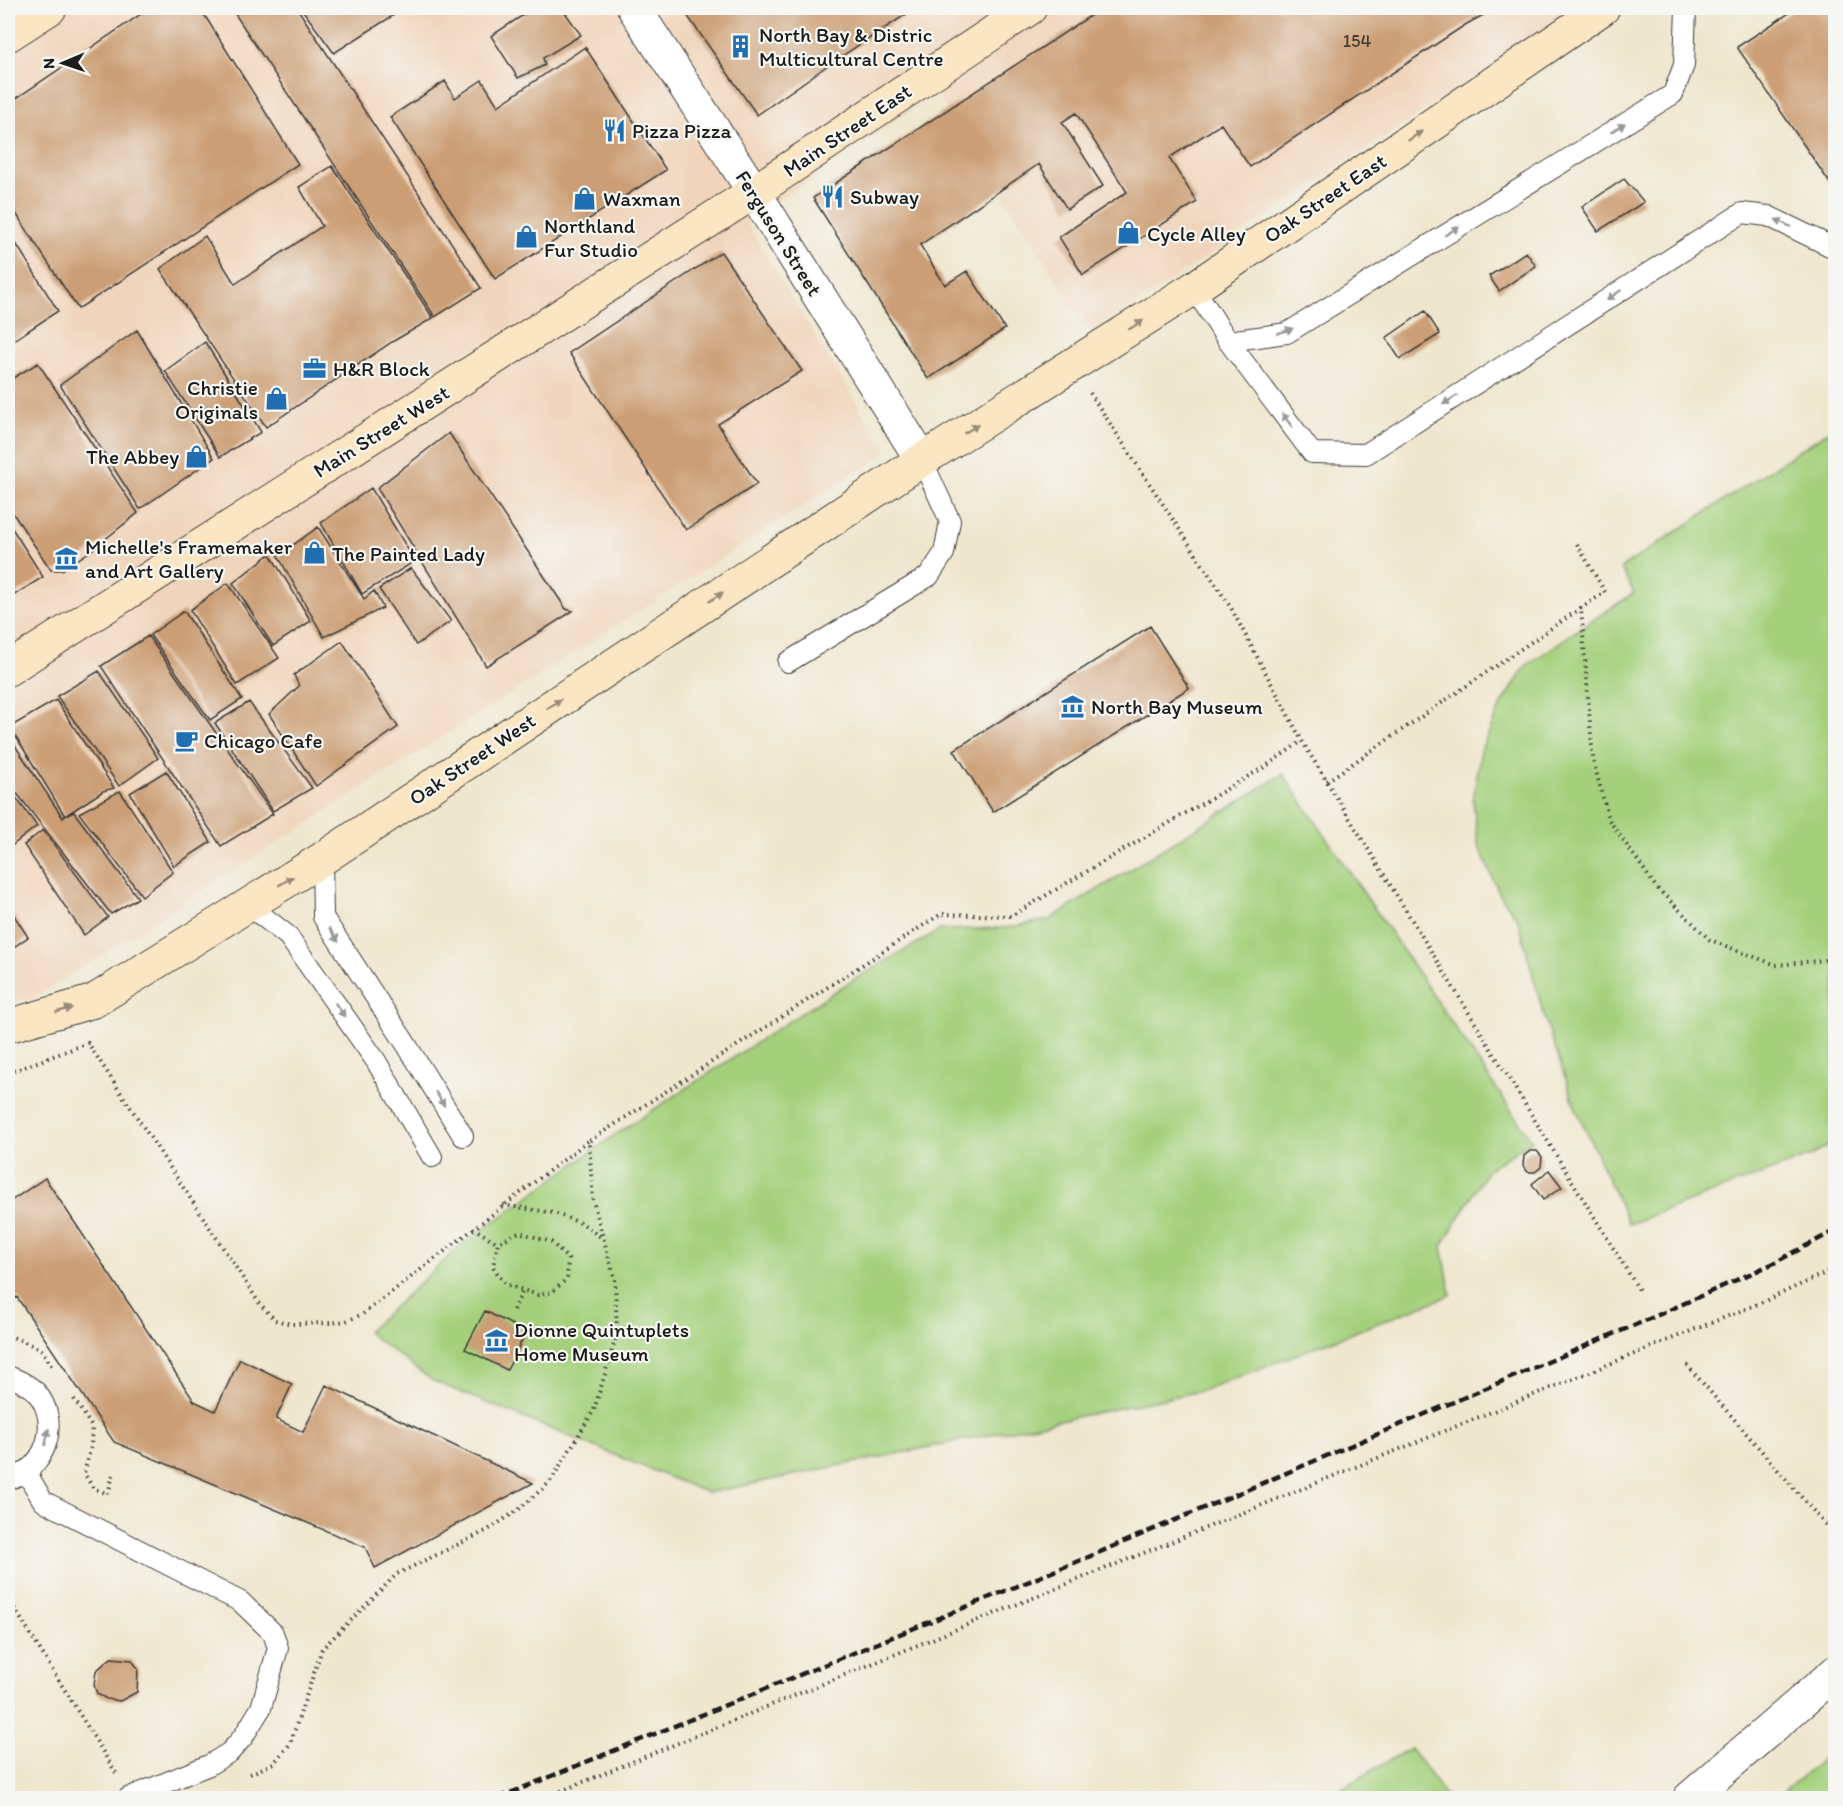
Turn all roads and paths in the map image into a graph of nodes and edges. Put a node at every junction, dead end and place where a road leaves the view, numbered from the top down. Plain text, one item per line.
1 (50, 8) edge
2 (634, 8) edge
3 (1030, 8) edge
4 (1603, 8) edge
5 (1686, 8) edge
6 (8, 35) edge
7 (754, 192) junction
8 (1836, 249) edge
9 (1194, 288) junction
10 (1228, 341) junction
11 (1072, 365) junction
12 (922, 460) junction
13 (1577, 544) dead end
14 (1581, 608) junction
15 (788, 662) dead end
16 (8, 669) edge
17 (1302, 741) junction
18 (1327, 781) junction
19 (322, 859) junction
20 (247, 904) junction
21 (1836, 959) edge
22 (8, 1026) edge
23 (8, 1073) edge
24 (463, 1137) dead end
25 (589, 1141) junction
26 (432, 1158) dead end
27 (503, 1205) junction
28 (473, 1228) junction
29 (603, 1239) junction
30 (498, 1243) junction
31 (1836, 1268) edge
32 (1639, 1290) dead end
33 (523, 1291) junction
34 (513, 1311) dead end
35 (1687, 1365) dead end
36 (8, 1376) edge
37 (26, 1472) junction
38 (8, 1479) edge
39 (1836, 1538) edge
40 (8, 1598) edge
41 (1836, 1672) edge
42 (242, 1778) dead end
43 (129, 1798) edge
44 (544, 1798) edge
45 (1690, 1798) edge

1 - 6 main road
2 - 7 street, Ferguson Street
3 - 7 main road, Main Street East
9 -> 4 main road, Oak Street East
10 -> 5 lane
7 - 12 street, Ferguson Street
7 - 16 main road, Main Street West
8 -> 10 lane
9 - 10 lane
11 -> 9 main road, Oak Street East
12 -> 11 main road, Oak Street East
11 - 17 path
12 - 15 lane
19 -> 12 main road, Oak Street West
13 - 14 path
14 - 18 path
14 - 21 path
17 - 18 path
17 - 25 path
18 - 32 path
20 -> 19 main road, Oak Street West
19 -> 24 lane
22 -> 20 main road, Oak Street West
20 -> 26 lane
23 - 28 path
25 - 27 path
25 - 29 path
27 - 28 path
27 - 29 path
28 - 30 path
29 - 42 path
30 - 33 path
30 - 33 path
31 - 44 path
33 - 34 path
35 - 39 path
37 -> 36 lane
37 - 38 lane
37 - 43 lane
40 - 43 path
41 - 45 street

